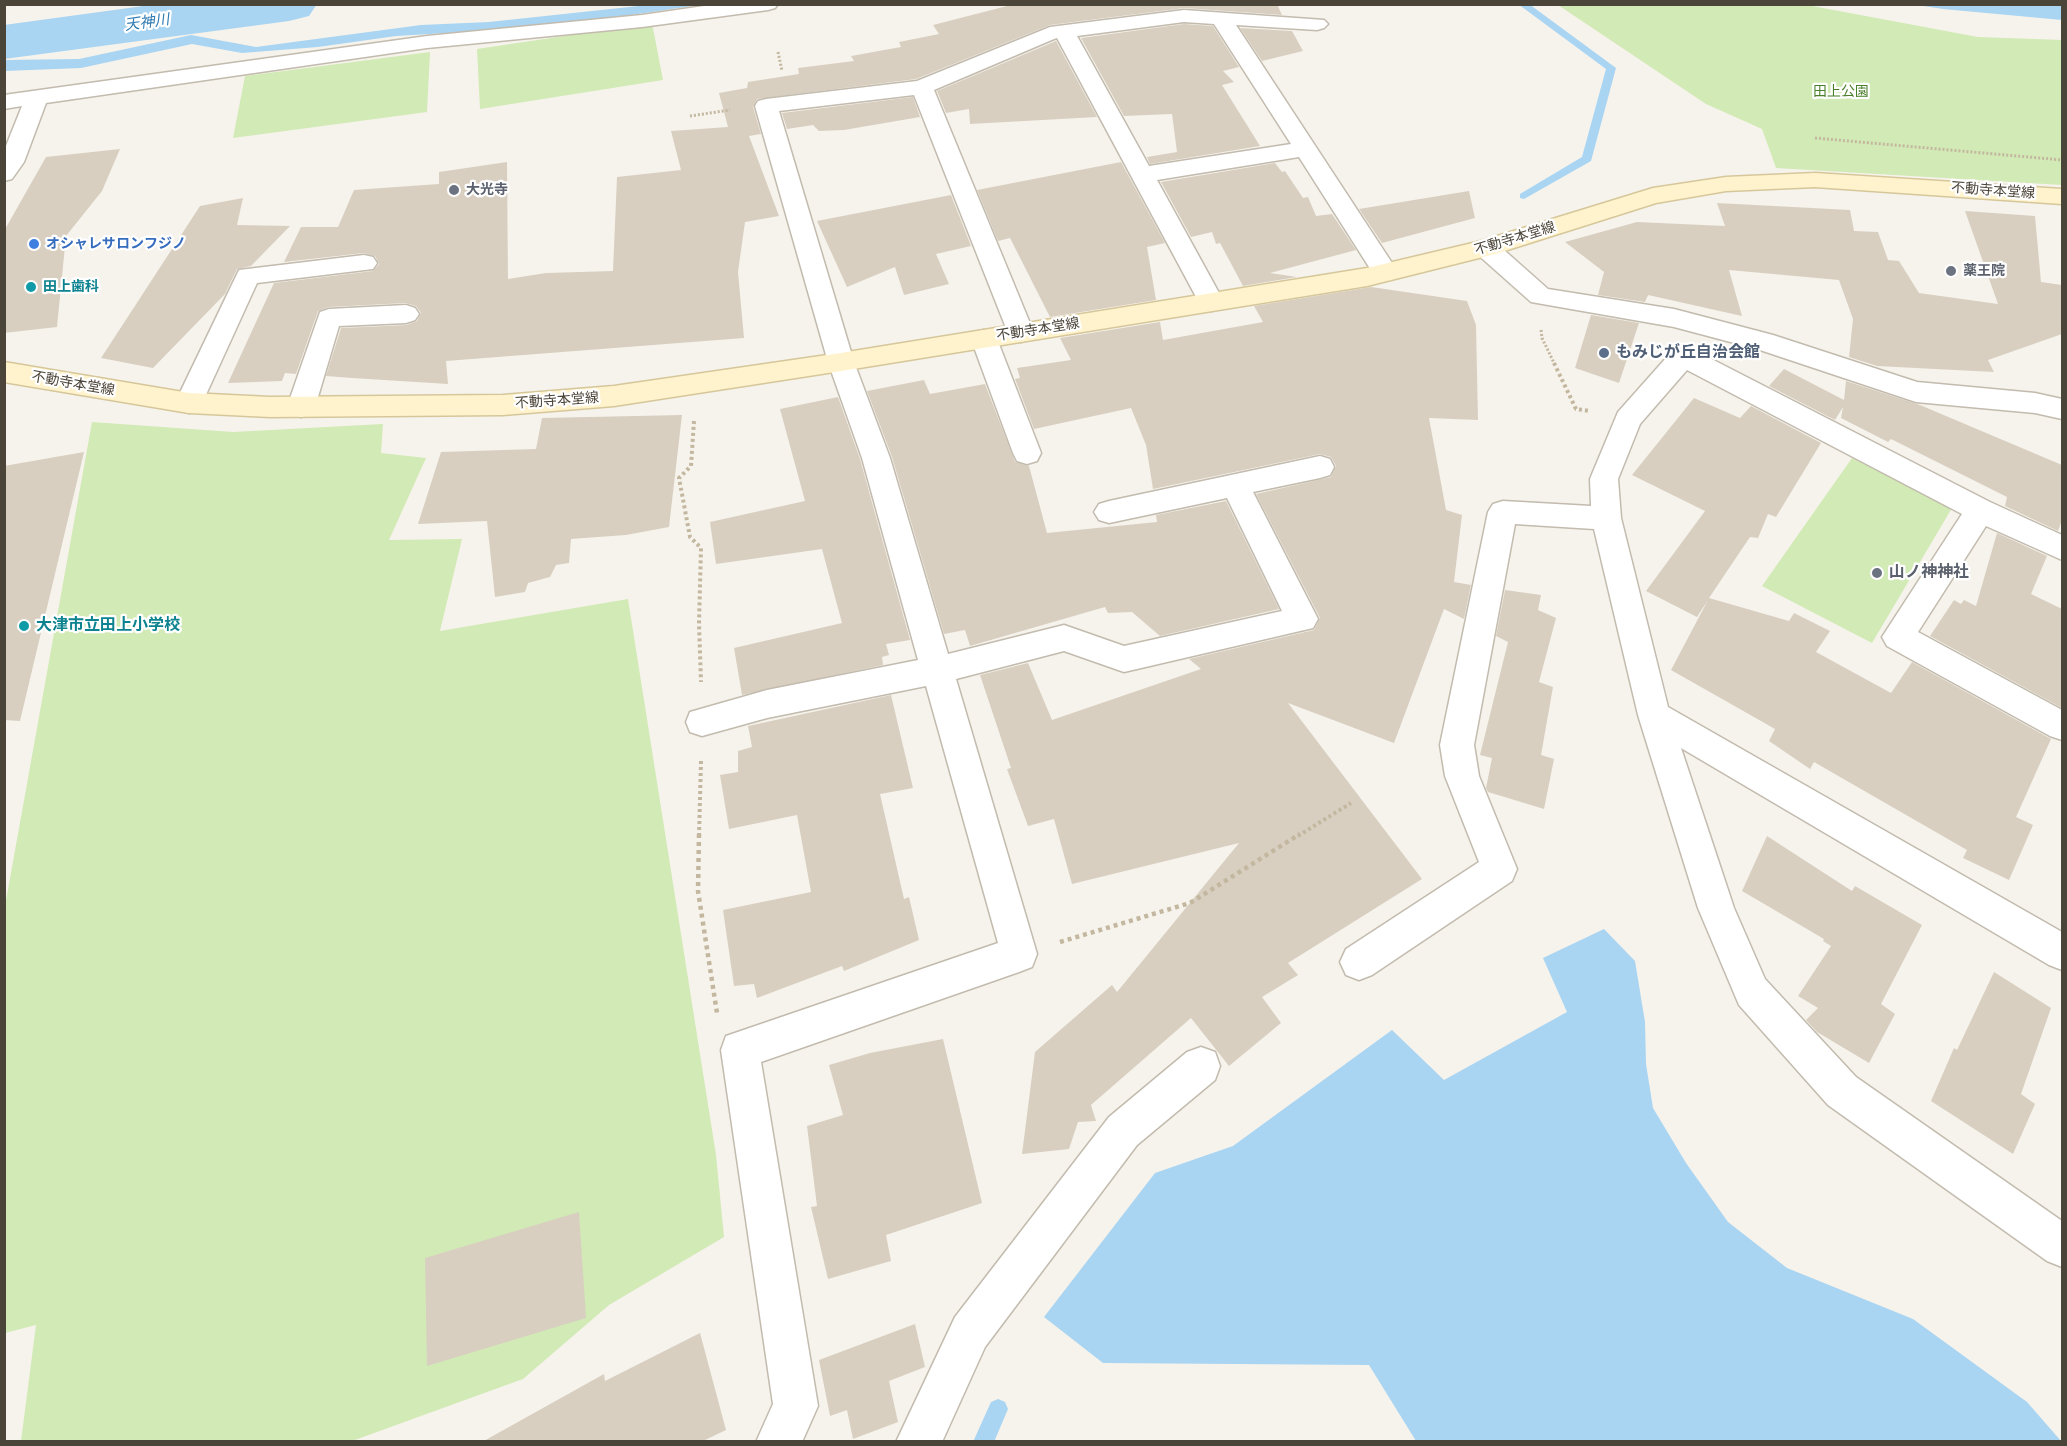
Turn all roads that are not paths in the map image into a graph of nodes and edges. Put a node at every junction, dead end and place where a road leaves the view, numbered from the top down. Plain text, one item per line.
1 (768, 4) edge
2 (1221, 18) junction
3 (1317, 24) dead end
4 (1064, 31) junction
5 (922, 87) junction
6 (36, 99) junction
7 (4, 102) edge
8 (1306, 149) junction
9 (4, 174) edge
10 (1142, 175) junction
11 (2062, 197) edge
12 (1486, 248) junction
13 (364, 263) dead end
14 (1384, 272) junction
15 (1211, 302) junction
16 (406, 314) dead end
17 (1021, 333) junction
18 (984, 339) junction
19 (841, 362) junction
20 (4, 372) edge
21 (189, 403) junction
22 (301, 407) junction
23 (2062, 409) edge
24 (1027, 453) dead end
25 (1320, 467) dead end
26 (1235, 485) junction
27 (1980, 510) junction
28 (1108, 512) dead end
29 (1606, 518) junction
30 (2062, 549) edge
31 (937, 670) junction
32 (1654, 715) junction
33 (702, 722) road end
34 (2062, 726) edge
35 (2062, 952) edge
36 (1359, 962) dead end
37 (1201, 1066) dead end
38 (2062, 1246) edge
39 (778, 1442) edge
40 (918, 1442) edge

1 - 6 street
2 - 3 street
2 - 4 street
2 - 8 street
4 - 5 street
4 - 10 street
5 - 17 street
5 - 19 street
6 - 7 street
6 - 9 street
8 - 10 street
8 - 14 street
10 - 15 street
11 - 12 main road, 不動寺本堂線
12 - 14 main road, 不動寺本堂線
12 - 23 street
13 - 21 street
14 - 15 main road, 不動寺本堂線
15 - 17 main road, 不動寺本堂線
16 - 22 street
17 - 18 main road, 不動寺本堂線
18 - 19 main road, 不動寺本堂線
18 - 24 street
19 - 22 main road, 不動寺本堂線
19 - 31 street
20 - 21 main road, 不動寺本堂線
21 - 22 main road, 不動寺本堂線
25 - 26 street
26 - 28 street
26 - 31 street
27 - 29 street
27 - 30 street
27 - 34 street
29 - 32 street
29 - 36 street
31 - 33 street
31 - 39 street
32 - 35 street
32 - 38 street
37 - 40 street

